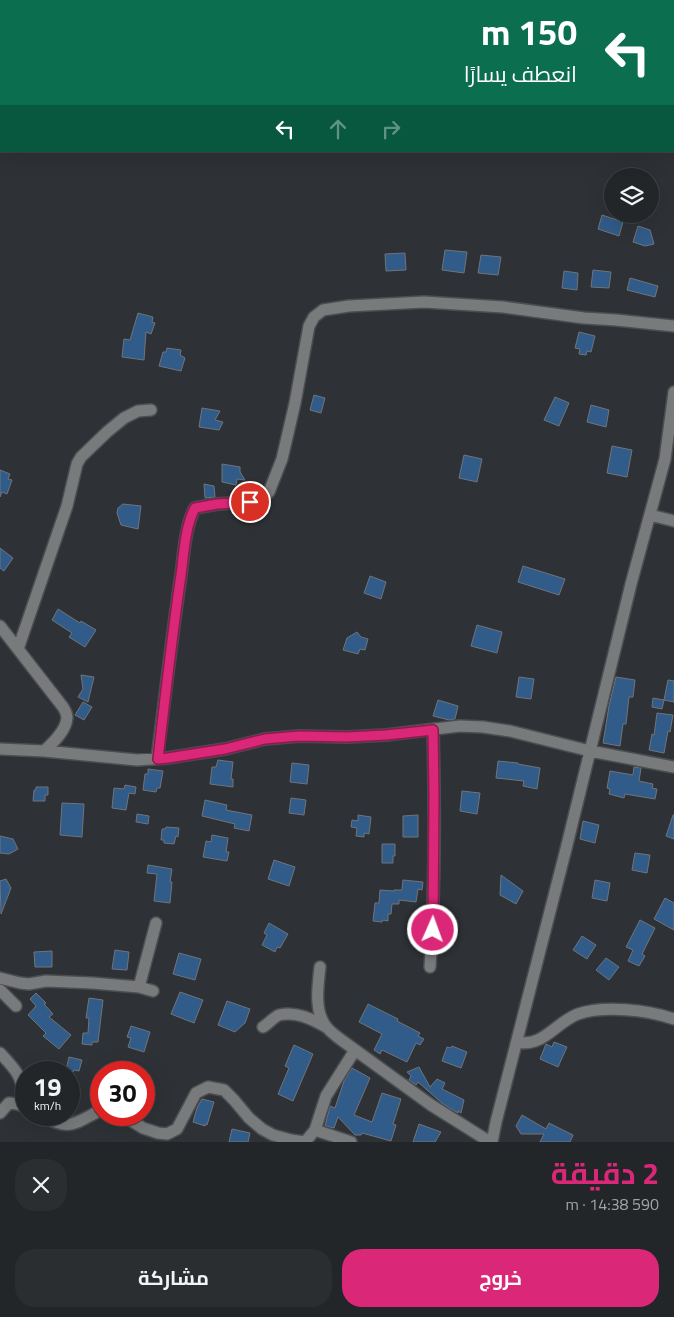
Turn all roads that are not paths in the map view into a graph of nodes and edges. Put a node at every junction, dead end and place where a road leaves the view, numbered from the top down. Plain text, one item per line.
1 (674, 326) edge
2 (674, 392) edge
3 (151, 410) dead end
4 (650, 515) junction
5 (674, 521) edge
6 (0, 626) edge
7 (18, 649) junction
8 (433, 730) junction
9 (0, 749) edge
10 (44, 751) junction
11 (590, 751) junction
12 (158, 759) junction
13 (674, 767) edge
14 (156, 923) dead end
15 (320, 967) dead end
16 (430, 967) dead end
17 (0, 978) edge
18 (139, 987) junction
19 (0, 990) edge
20 (153, 991) dead end
21 (16, 1006) dead end
22 (674, 1019) edge
23 (263, 1027) dead end
24 (326, 1027) junction
25 (517, 1042) junction
26 (356, 1050) junction
27 (0, 1053) edge
28 (15, 1069) edge
29 (15, 1104) edge
30 (0, 1113) edge
31 (140, 1126) edge
32 (315, 1130) junction
33 (305, 1142) edge
34 (351, 1142) edge
35 (491, 1142) edge

1 - 12 street
2 - 4 street
3 - 7 street
4 - 5 street
4 - 11 street
6 - 7 street
7 - 10 street
8 - 11 street
8 - 12 street
8 - 16 street
9 - 10 street
10 - 12 street
11 - 13 street
11 - 25 street
14 - 18 street
15 - 24 street
17 - 18 street
18 - 20 street
19 - 21 street
22 - 25 street
23 - 24 street
24 - 26 street
25 - 35 street
26 - 32 street
26 - 35 street
27 - 28 street
29 - 30 street
31 - 33 street
32 - 33 street
32 - 34 street

